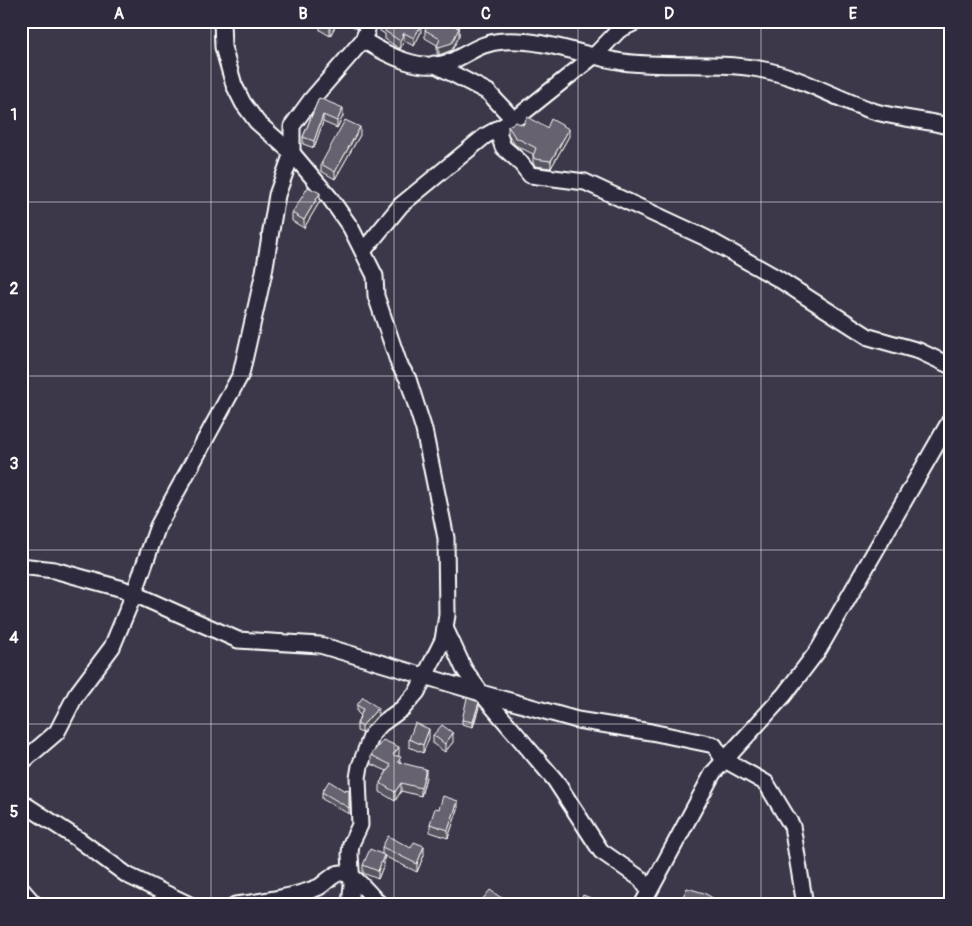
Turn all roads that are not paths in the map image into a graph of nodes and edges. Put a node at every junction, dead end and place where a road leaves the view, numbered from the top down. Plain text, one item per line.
1 (222, 21) edge
2 (366, 21) edge
3 (638, 21) edge
4 (363, 40) junction
5 (595, 55) junction
6 (434, 64) junction
7 (514, 120) junction
8 (951, 127) edge
9 (497, 129) junction
10 (292, 153) junction
11 (364, 250) junction
12 (951, 366) edge
13 (951, 418) edge
14 (21, 566) edge
15 (134, 594) junction
16 (446, 630) junction
17 (426, 676) junction
18 (481, 693) junction
19 (723, 759) junction
20 (21, 763) edge
21 (21, 802) edge
22 (351, 876) junction
23 (21, 889) edge
24 (649, 891) junction
25 (35, 905) edge
26 (190, 905) edge
27 (234, 905) edge
28 (350, 905) edge
29 (381, 905) edge
30 (642, 905) edge
31 (805, 905) edge

1 - 10 street
2 - 4 street
3 - 5 street
4 - 6 street
4 - 10 street
5 - 6 street
5 - 7 street
5 - 8 street
6 - 7 street
7 - 9 street
9 - 11 street
9 - 12 street
10 - 11 street
10 - 15 street
11 - 16 street
13 - 19 street
14 - 15 street
15 - 17 street
15 - 20 street
16 - 17 street
16 - 18 street
17 - 18 street
17 - 22 street
18 - 19 street
18 - 24 street
19 - 24 street
19 - 31 street
21 - 26 street
22 - 27 street
22 - 28 street
22 - 29 street
23 - 25 street
24 - 30 street

